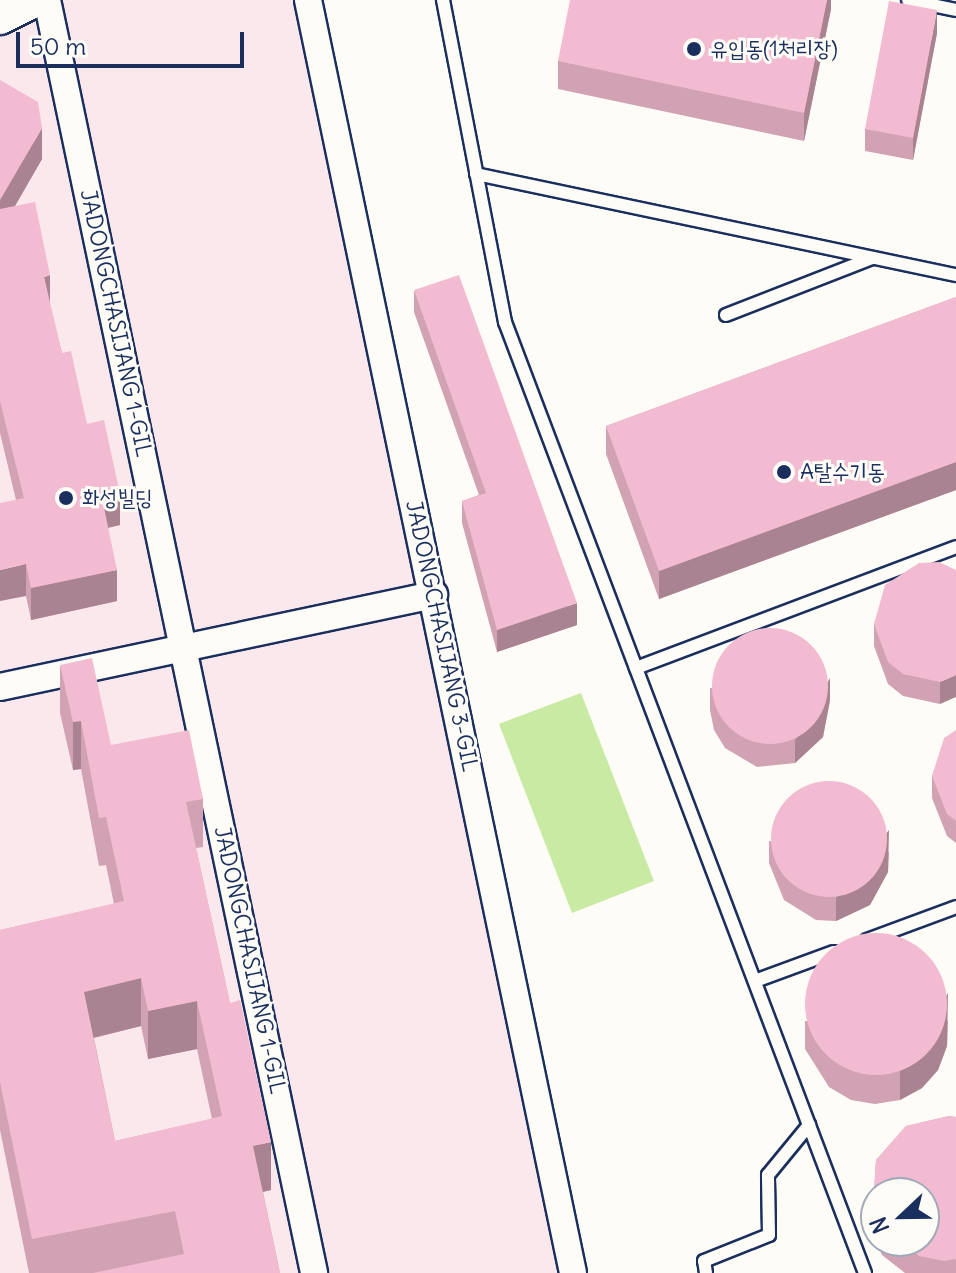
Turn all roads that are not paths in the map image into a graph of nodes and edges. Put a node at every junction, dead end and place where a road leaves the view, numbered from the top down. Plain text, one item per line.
1 (31, 0) edge
2 (47, 0) edge
3 (308, 0) edge
4 (443, 0) edge
5 (908, 0) edge
6 (956, 10) edge
7 (0, 16) edge
8 (476, 174) junction
9 (872, 258) junction
10 (956, 275) edge
11 (726, 315) dead end
12 (956, 547) edge
13 (434, 595) junction
14 (185, 646) junction
15 (636, 668) junction
16 (0, 687) edge
17 (956, 907) edge
18 (755, 981) junction
19 (809, 1125) junction
20 (314, 1273) edge
21 (573, 1273) edge
22 (706, 1273) edge
23 (865, 1273) edge

1 - 7 street
2 - 14 street, JADONGCHASIJANG 1-GIL
3 - 13 street, JADONGCHASIJANG 3-GIL
4 - 8 lane
5 - 6 lane
8 - 9 lane
8 - 15 lane
9 - 10 lane
9 - 11 lane
12 - 15 lane
13 - 14 street
13 - 21 street, JADONGCHASIJANG 3-GIL
14 - 16 street
14 - 20 street, JADONGCHASIJANG 1-GIL
15 - 18 lane
17 - 18 lane
18 - 19 lane
19 - 22 lane
19 - 23 lane

